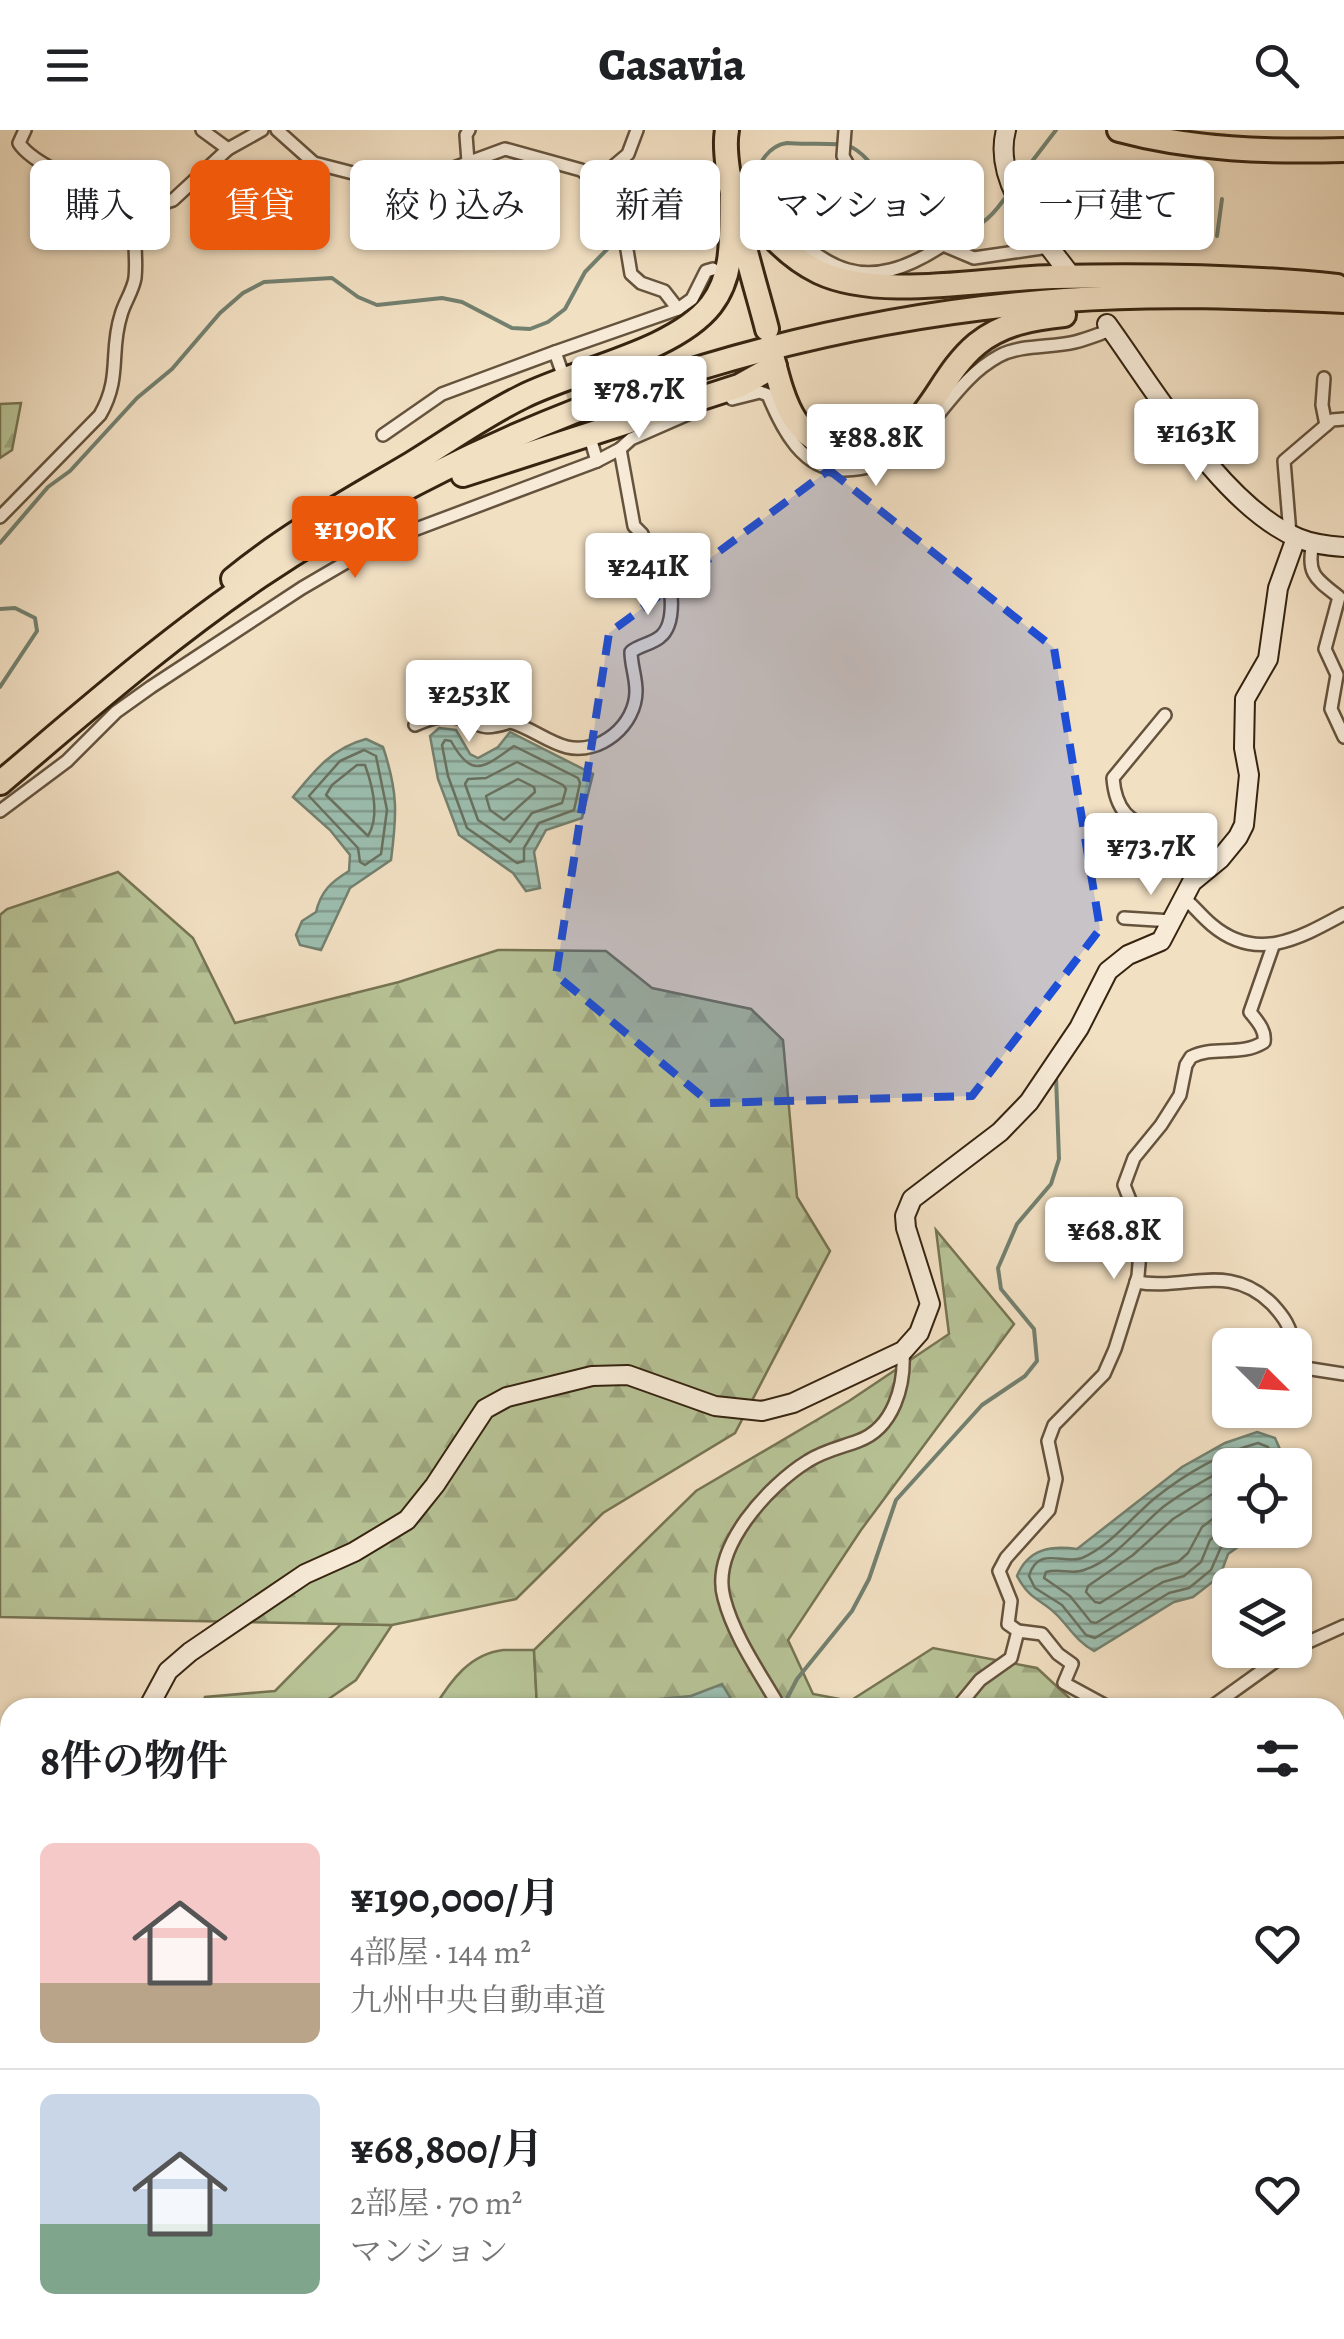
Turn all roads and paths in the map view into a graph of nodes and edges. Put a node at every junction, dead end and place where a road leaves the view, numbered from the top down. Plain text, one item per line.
1 (25, 130) edge
2 (202, 130) edge
3 (262, 130) edge
4 (277, 130) edge
5 (469, 130) edge
6 (637, 130) edge
7 (727, 130) edge
8 (1006, 130) edge
9 (1119, 130) edge
10 (845, 132) edge
11 (228, 149) junction
12 (1344, 150) edge
13 (39, 160) edge
14 (468, 160) edge
15 (473, 160) edge
16 (546, 160) edge
17 (621, 160) edge
18 (844, 160) edge
19 (1004, 160) edge
20 (350, 172) edge
21 (731, 181) junction
22 (170, 201) edge
23 (134, 250) edge
24 (627, 250) edge
25 (812, 250) edge
26 (936, 250) edge
27 (953, 250) edge
28 (1029, 250) edge
29 (1051, 250) edge
30 (714, 268) dead end
31 (1068, 273) dead end
32 (1340, 294) edge
33 (678, 309) junction
34 (1109, 327) joint
35 (767, 330) dead end
36 (555, 352) junction
37 (562, 372) tunnel mouth
38 (1324, 378) dead end
39 (1344, 419) edge
40 (1326, 425) junction
41 (383, 435) dead end
42 (591, 442) tunnel mouth
43 (620, 449) junction
44 (597, 461) junction
45 (0, 516) edge
46 (1299, 538) junction
47 (1344, 547) edge
48 (189, 615) junction
49 (1164, 715) dead end
50 (78, 717) junction
51 (415, 725) dead end
52 (1344, 737) edge
53 (0, 771) edge
54 (0, 783) edge
55 (0, 811) edge
56 (1200, 875) junction
57 (1183, 897) junction
58 (1344, 914) edge
59 (1124, 918) dead end
60 (1172, 921) junction
61 (1274, 946) junction
62 (1136, 1282) junction
63 (1290, 1328) edge
64 (902, 1350) junction
65 (1312, 1369) edge
66 (1344, 1374) edge
67 (1344, 1626) edge
68 (1018, 1631) junction
69 (1312, 1640) edge
70 (1266, 1668) edge
71 (153, 1698) edge
72 (774, 1698) edge
73 (965, 1698) edge
74 (1092, 1698) edge
75 (1224, 1698) edge

1 - 13 street
2 - 11 street
3 - 11 street
4 - 20 street
5 - 14 street
6 - 17 street
7 - 21 highway
8 - 19 street
9 - 12 highway
10 - 18 street
11 - 22 street
15 - 16 street
21 - 32 highway
21 - 35 highway
21 - 48 highway
23 - 45 street
24 - 33 street
25 - 26 street
27 - 28 street
29 - 31 street
30 - 33 street
32 - 48 highway
32 - 50 highway
32 - 50 highway
33 - 36 street
34 - 43 street
34 - 46 street
36 - 37 street
36 - 41 street
38 - 40 street
39 - 40 street
40 - 46 street
42 - 44 street
43 - 44 street
43 - 51 street
44 - 55 street
46 - 47 street
46 - 52 street
46 - 56 street
48 - 53 highway
49 - 56 street
50 - 54 highway
56 - 57 street
57 - 60 street
57 - 61 street
58 - 61 street
59 - 60 street
60 - 64 street
61 - 62 street
62 - 63 street
62 - 68 street
64 - 71 street
64 - 72 street
65 - 66 street
67 - 69 street
68 - 73 street
68 - 74 street
70 - 75 street

